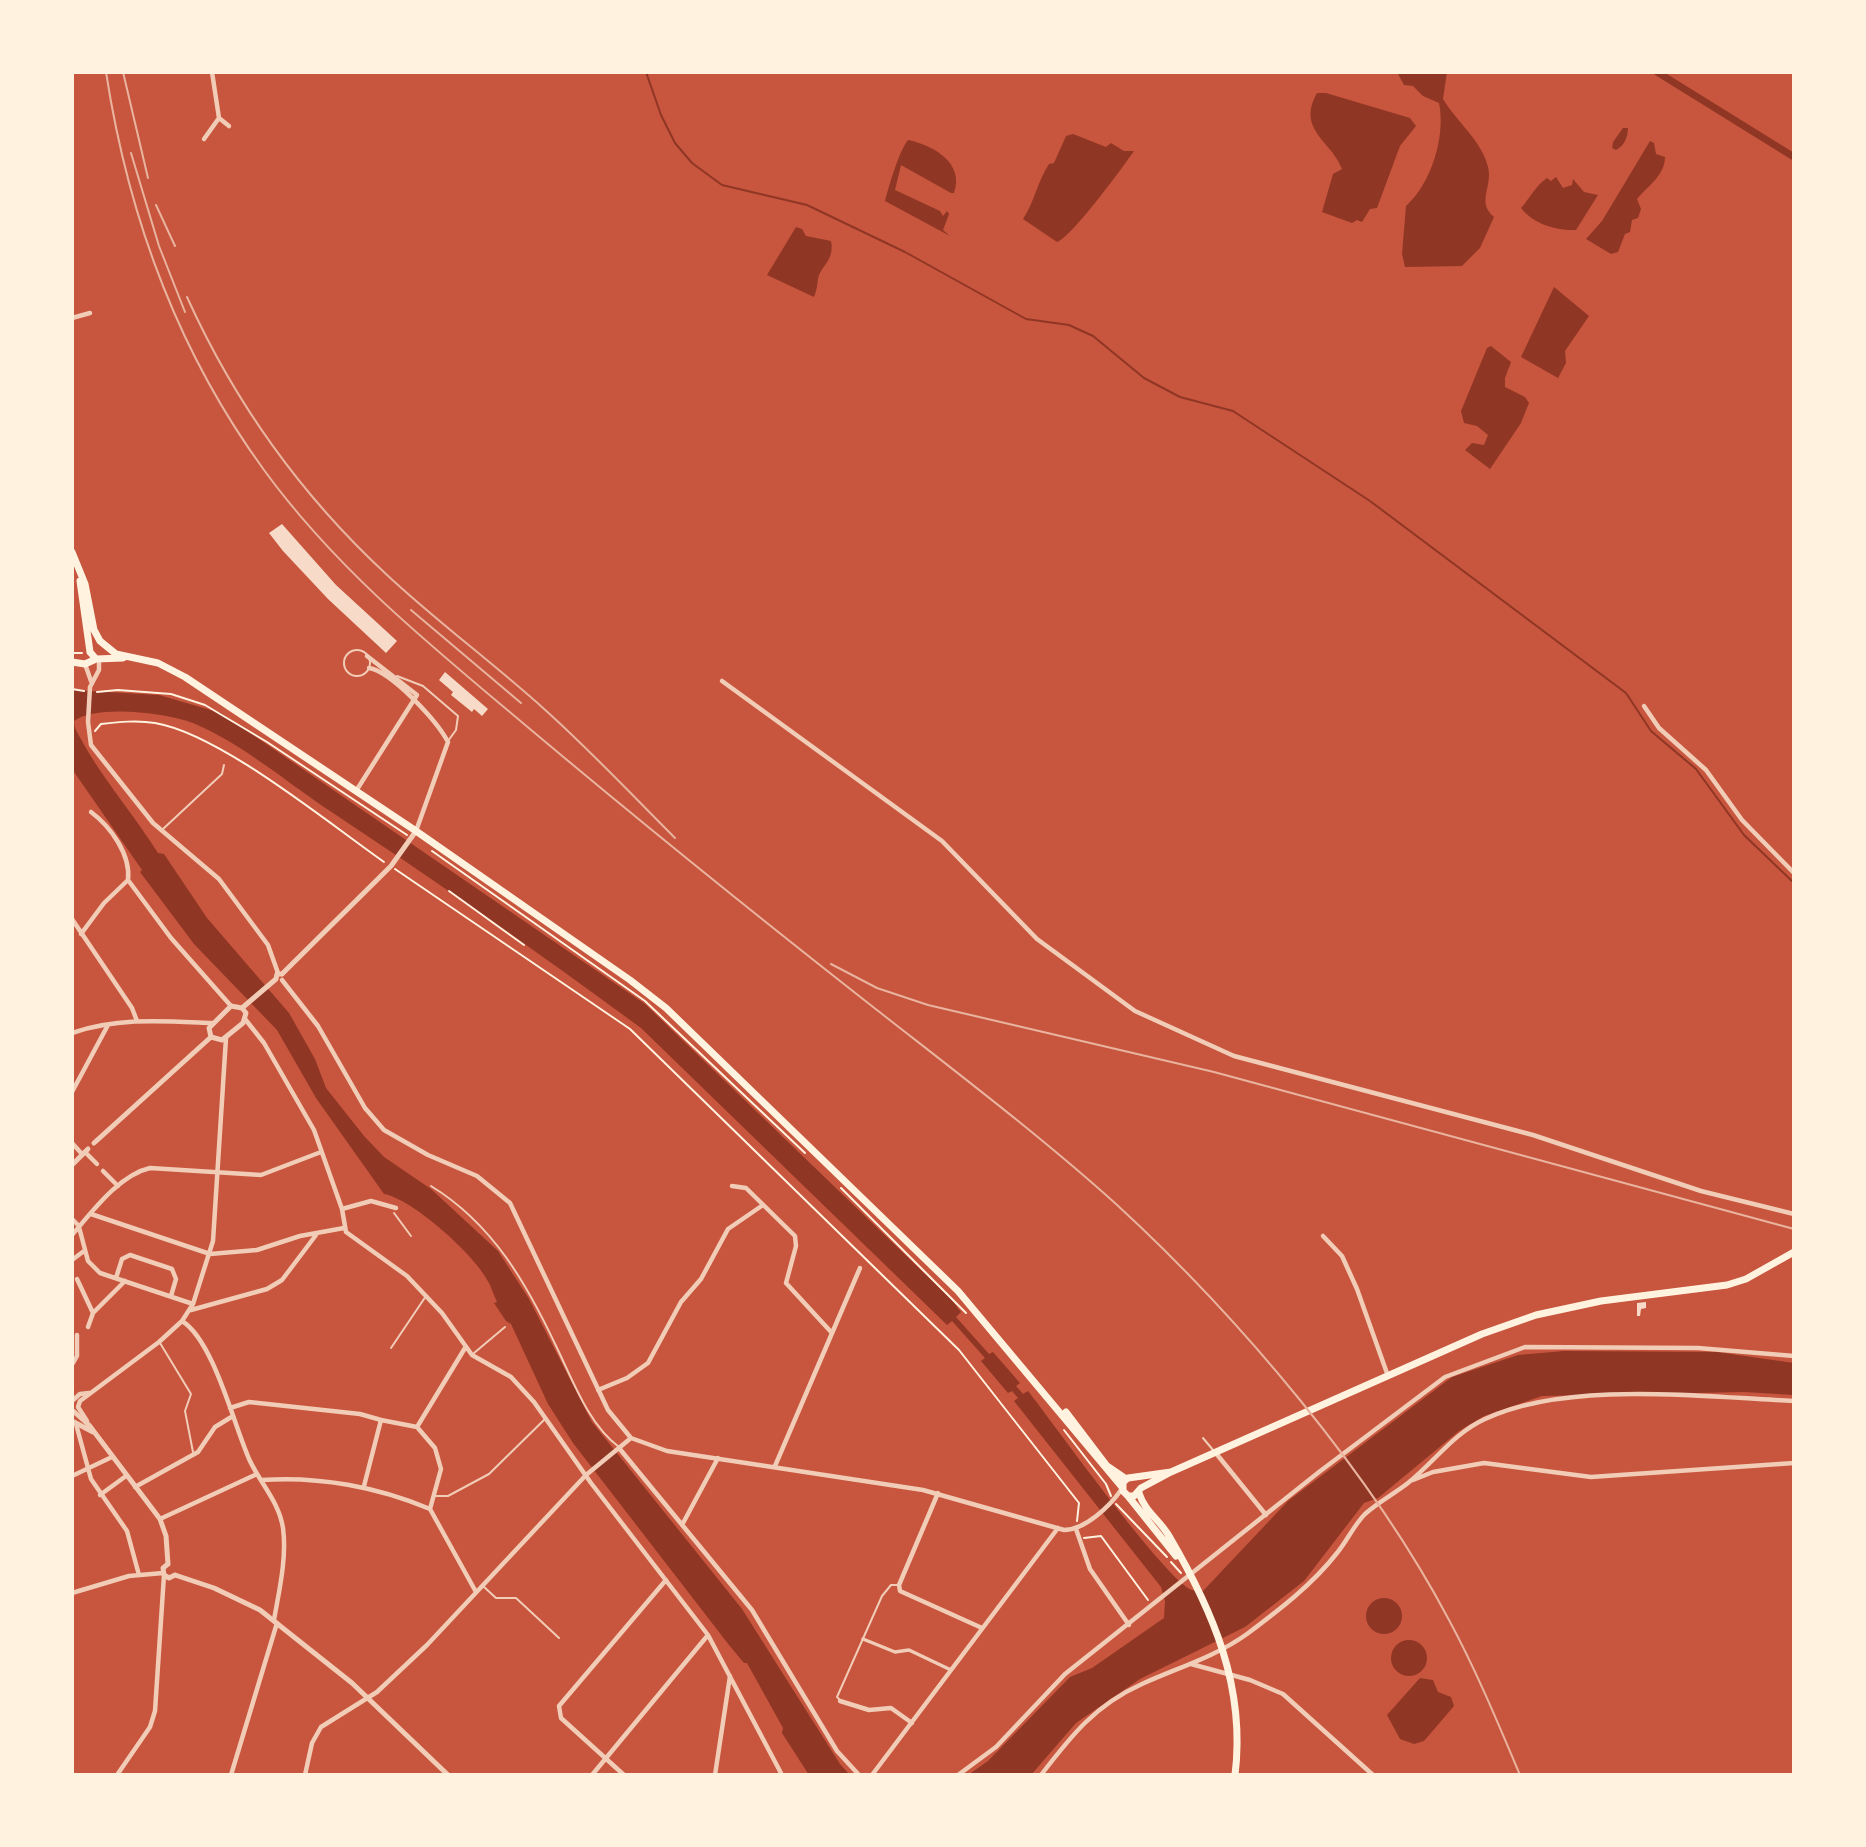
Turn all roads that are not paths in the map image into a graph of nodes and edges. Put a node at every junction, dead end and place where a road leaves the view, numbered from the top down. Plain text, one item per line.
1 (212, 72) edge
2 (219, 118) junction
3 (229, 126) dead end
4 (204, 139) dead end
5 (90, 313) dead end
6 (72, 318) edge
7 (72, 552) edge
8 (79, 586) edge
9 (100, 640) junction
10 (108, 649) junction
11 (96, 655) junction
12 (367, 656) junction
13 (127, 657) junction
14 (72, 661) edge
15 (85, 664) junction
16 (369, 668) junction
17 (393, 675) junction
18 (722, 681) dead end
19 (91, 684) junction
20 (415, 702) junction
21 (1644, 706) dead end
22 (447, 742) junction
23 (224, 765) dead end
24 (356, 792) junction
25 (91, 812) dead end
26 (161, 830) junction
27 (416, 831) junction
28 (1794, 873) edge
29 (128, 880) junction
30 (72, 919) edge
31 (81, 934) junction
32 (278, 978) junction
33 (231, 1006) junction
34 (243, 1008) junction
35 (245, 1019) junction
36 (137, 1021) junction
37 (212, 1023) junction
38 (109, 1024) junction
39 (72, 1033) edge
40 (211, 1037) junction
41 (226, 1038) junction
42 (72, 1092) edge
43 (72, 1143) edge
44 (94, 1143) dead end
45 (85, 1152) junction
46 (321, 1152) junction
47 (97, 1164) dead end
48 (72, 1165) edge
49 (103, 1171) dead end
50 (217, 1175) junction
51 (118, 1186) junction
52 (431, 1186) dead end
53 (732, 1186) dead end
54 (763, 1205) junction
55 (342, 1209) junction
56 (395, 1210) joint
57 (91, 1214) junction
58 (1794, 1214) edge
59 (72, 1219) edge
60 (79, 1226) junction
61 (344, 1227) junction
62 (72, 1235) edge
63 (316, 1235) junction
64 (411, 1236) dead end
65 (1323, 1236) dead end
66 (84, 1251) junction
67 (1794, 1252) edge
68 (210, 1254) junction
69 (72, 1260) edge
70 (860, 1268) dead end
71 (116, 1278) junction
72 (77, 1279) dead end
73 (125, 1281) junction
74 (426, 1295) junction
75 (170, 1296) junction
76 (193, 1304) junction
77 (190, 1310) junction
78 (93, 1313) junction
79 (182, 1321) junction
80 (87, 1324) dead end
81 (505, 1327) dead end
82 (832, 1333) junction
83 (77, 1335) edge
84 (159, 1342) junction
85 (465, 1348) junction
86 (391, 1349) dead end
87 (74, 1352) edge
88 (471, 1355) junction
89 (1794, 1356) edge
90 (73, 1363) edge
91 (1388, 1376) junction
92 (1034, 1379) junction
93 (598, 1390) junction
94 (90, 1394) junction
95 (72, 1401) edge
96 (1794, 1401) edge
97 (230, 1408) junction
98 (72, 1410) edge
99 (233, 1416) junction
100 (381, 1420) junction
101 (544, 1421) junction
102 (74, 1422) edge
103 (89, 1425) junction
104 (417, 1427) junction
105 (93, 1432) junction
106 (631, 1438) junction
107 (1203, 1438) dead end
108 (618, 1449) junction
109 (1215, 1452) junction
110 (194, 1454) junction
111 (112, 1457) junction
112 (718, 1458) junction
113 (1794, 1463) edge
114 (775, 1466) junction
115 (88, 1470) junction
116 (1171, 1472) junction
117 (257, 1474) junction
118 (586, 1475) junction
119 (72, 1476) edge
120 (126, 1476) junction
121 (1130, 1478) junction
122 (262, 1480) junction
123 (1409, 1482) junction
124 (364, 1486) junction
125 (135, 1487) junction
126 (1140, 1490) junction
127 (1124, 1492) junction
128 (938, 1493) junction
129 (100, 1495) junction
130 (434, 1496) junction
131 (430, 1509) junction
132 (1266, 1515) junction
133 (160, 1519) junction
134 (682, 1525) junction
135 (1058, 1528) junction
136 (1076, 1529) junction
137 (168, 1564) junction
138 (1186, 1568) junction
139 (139, 1574) junction
140 (163, 1574) junction
141 (175, 1575) junction
142 (666, 1580) junction
143 (899, 1585) junction
144 (482, 1586) junction
145 (476, 1592) junction
146 (72, 1593) edge
147 (276, 1621) junction
148 (1129, 1625) junction
149 (982, 1628) junction
150 (708, 1635) junction
151 (559, 1638) dead end
152 (863, 1639) junction
153 (1191, 1664) junction
154 (951, 1670) junction
155 (730, 1675) junction
156 (369, 1699) junction
157 (840, 1701) joint
158 (912, 1723) junction
159 (604, 1760) junction
160 (776, 1765) junction
161 (117, 1775) edge
162 (231, 1775) edge
163 (305, 1775) edge
164 (448, 1775) edge
165 (592, 1775) edge
166 (624, 1775) edge
167 (715, 1775) edge
168 (772, 1775) edge
169 (782, 1775) edge
170 (859, 1775) edge
171 (872, 1775) edge
172 (958, 1775) edge
173 (1041, 1775) edge
174 (1235, 1775) edge
175 (1373, 1775) edge

1 - 2 street
2 - 3 street
2 - 4 street
5 - 6 street
7 - 8 main road
8 - 9 main road
8 - 11 main road
9 - 10 main road
9 - 11 main road
10 - 11 main road
10 - 13 main road
11 - 13 main road
11 - 14 main road
11 - 15 main road
11 - 19 street
12 - 16 lane
12 - 16 lane
12 - 17 street
13 - 24 main road
14 - 15 main road
15 - 19 street
16 - 20 street
17 - 20 street
17 - 22 lane
18 - 58 street
19 - 26 street
20 - 22 street
20 - 24 street
21 - 28 street
22 - 27 street
23 - 26 lane
24 - 27 main road
25 - 29 street
26 - 32 street
27 - 32 street
27 - 92 main road
29 - 31 street
29 - 33 street
30 - 31 street
31 - 36 street
32 - 34 street
32 - 93 street
33 - 34 street
33 - 37 street
34 - 35 street
35 - 41 street
35 - 46 street
36 - 37 street
36 - 38 street
37 - 40 street
38 - 39 street
38 - 42 street
40 - 41 street
40 - 44 street
41 - 50 street
43 - 45 street
45 - 47 street
45 - 48 street
46 - 50 street
46 - 55 street
49 - 51 street
50 - 51 street
50 - 68 street
51 - 57 street
52 - 108 lane
53 - 54 street
54 - 82 street
54 - 93 street
55 - 56 street
55 - 61 street
56 - 64 lane
57 - 60 street
57 - 68 street
59 - 60 street
60 - 62 street
60 - 66 street
61 - 63 street
61 - 74 street
63 - 68 street
63 - 77 street
65 - 91 street
66 - 69 street
66 - 71 street
67 - 91 main road
68 - 76 street
70 - 82 street
71 - 73 street
71 - 75 street
72 - 78 street
73 - 75 street
73 - 78 street
74 - 85 street
74 - 86 lane
75 - 76 street
76 - 77 street
77 - 79 street
78 - 80 street
79 - 84 street
79 - 97 street
81 - 88 lane
82 - 114 street
83 - 87 street
84 - 94 street
84 - 110 lane
85 - 88 street
85 - 104 street
87 - 90 street
88 - 101 street
89 - 132 street
91 - 109 main road
92 - 121 main road
92 - 127 main road
93 - 106 street
94 - 95 street
94 - 103 street
96 - 123 street
97 - 99 street
97 - 100 street
98 - 103 street
99 - 110 street
99 - 117 street
100 - 104 street
100 - 124 street
101 - 118 street
101 - 130 lane
102 - 105 street
102 - 115 street
103 - 105 street
104 - 130 street
105 - 111 street
106 - 108 street
106 - 112 street
107 - 109 lane
108 - 118 street
108 - 134 street
109 - 116 main road
109 - 132 street
110 - 125 street
111 - 115 street
111 - 120 street
112 - 114 street
112 - 134 street
113 - 123 street
114 - 128 street
115 - 119 street
115 - 129 street
116 - 121 main road
116 - 126 main road
117 - 122 street
117 - 133 street
118 - 142 street
118 - 144 street
120 - 125 street
120 - 129 street
121 - 126 main road
121 - 127 main road
122 - 124 street
122 - 147 street
123 - 153 street
124 - 131 street
125 - 133 street
126 - 127 main road
126 - 138 main road
127 - 136 street
127 - 138 main road
128 - 135 street
128 - 143 street
129 - 139 street
130 - 131 street
131 - 145 street
132 - 148 street
133 - 137 street
134 - 170 street
135 - 136 street
135 - 149 street
136 - 148 street
137 - 140 street
137 - 141 street
138 - 174 main road
139 - 140 street
139 - 146 street
140 - 141 street
140 - 161 street
141 - 147 street
142 - 150 street
142 - 159 street
143 - 149 street
143 - 152 lane
144 - 145 street
144 - 151 lane
145 - 156 street
147 - 156 street
147 - 162 street
148 - 172 street
149 - 154 street
150 - 155 street
150 - 159 street
152 - 154 street
152 - 157 lane
153 - 173 street
153 - 175 street
154 - 158 street
155 - 160 street
155 - 167 street
156 - 163 street
156 - 164 street
157 - 158 street
158 - 171 street
159 - 165 street
159 - 166 street
160 - 168 street
160 - 169 street

